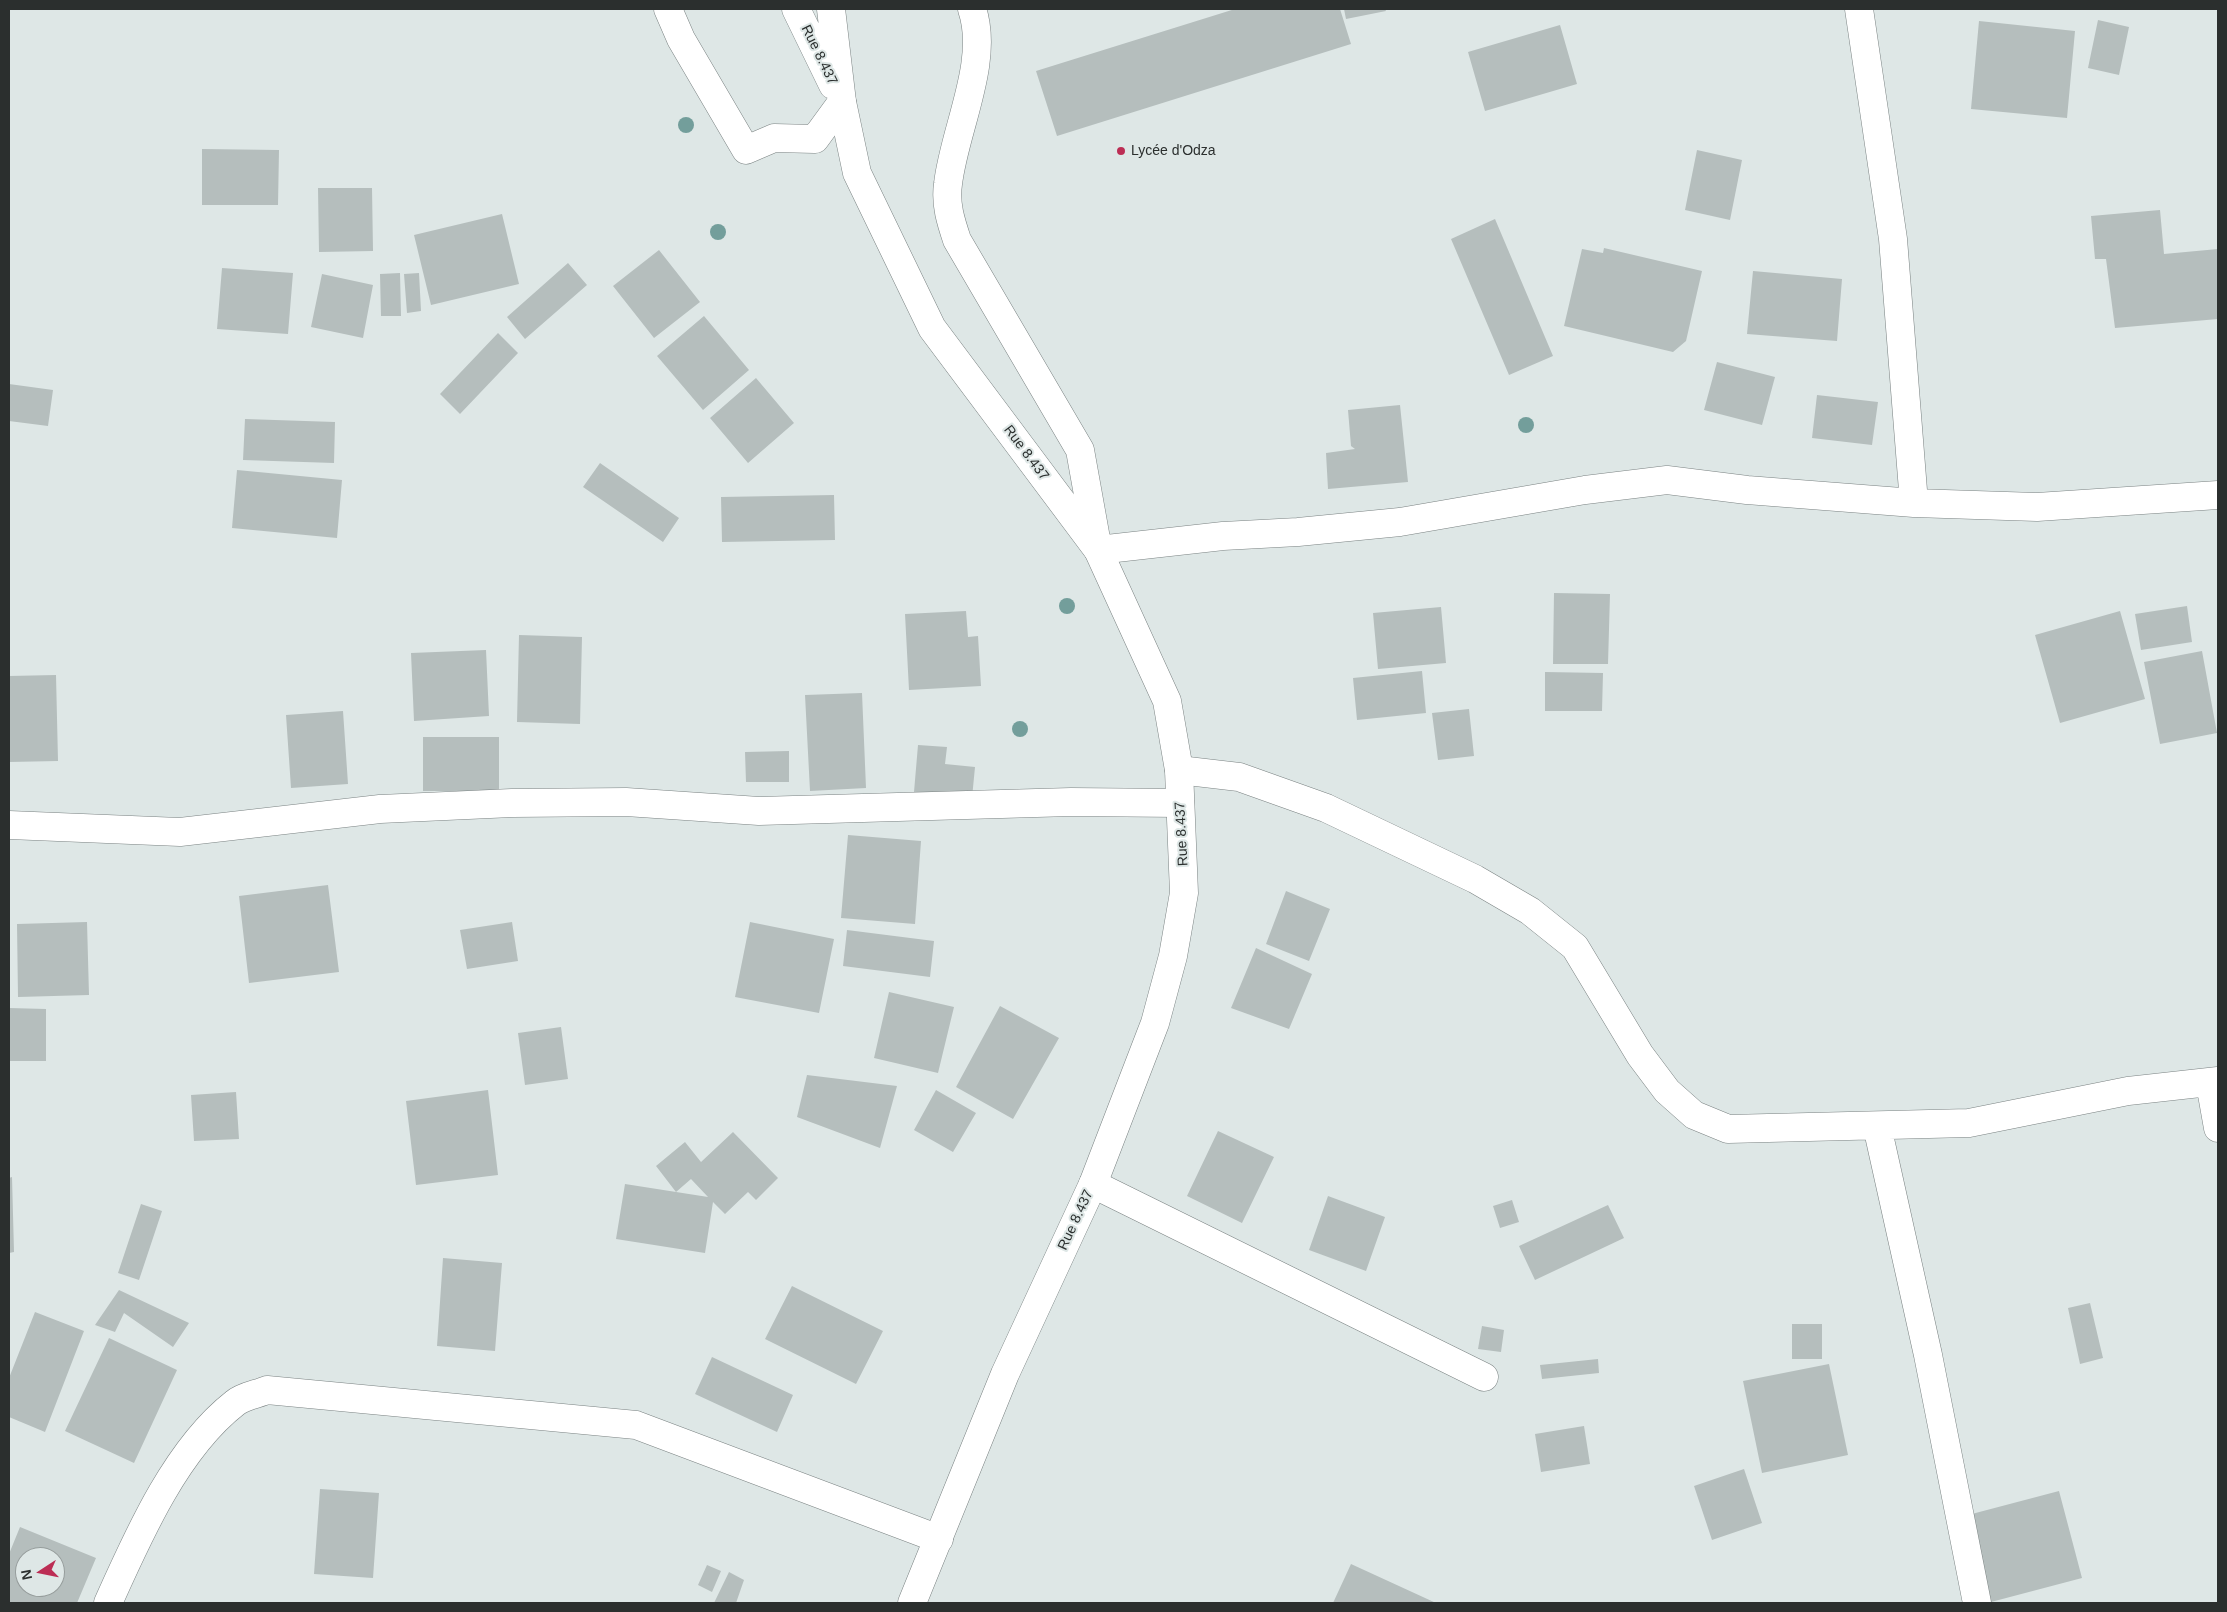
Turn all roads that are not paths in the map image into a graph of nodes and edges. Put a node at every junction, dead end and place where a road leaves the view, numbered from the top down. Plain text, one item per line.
1 (668, 9) edge
2 (796, 9) edge
3 (831, 9) edge
4 (972, 9) edge
5 (1859, 9) edge
6 (842, 102) junction
7 (2218, 495) edge
8 (1914, 503) junction
9 (1098, 550) junction
10 (1179, 770) junction
11 (1180, 804) junction
12 (9, 826) edge
13 (2214, 1082) edge
14 (1877, 1126) junction
15 (2218, 1128) edge
16 (1093, 1184) junction
17 (1484, 1377) dead end
18 (939, 1539) junction
19 (108, 1603) edge
20 (912, 1603) edge
21 (1976, 1603) edge

1 - 6 street
2 - 6 street, Rue 8.437
3 - 6 street, Rue 8.437
4 - 9 street
5 - 8 street
6 - 9 street, Rue 8.437
7 - 8 street
8 - 9 street
9 - 10 street, Rue 8.437
10 - 11 street, Rue 8.437
10 - 14 street
11 - 12 street
11 - 16 street, Rue 8.437
13 - 14 street
13 - 15 street
14 - 21 street
16 - 17 street
16 - 18 street, Rue 8.437
18 - 19 street
18 - 20 street, Rue 8.437

